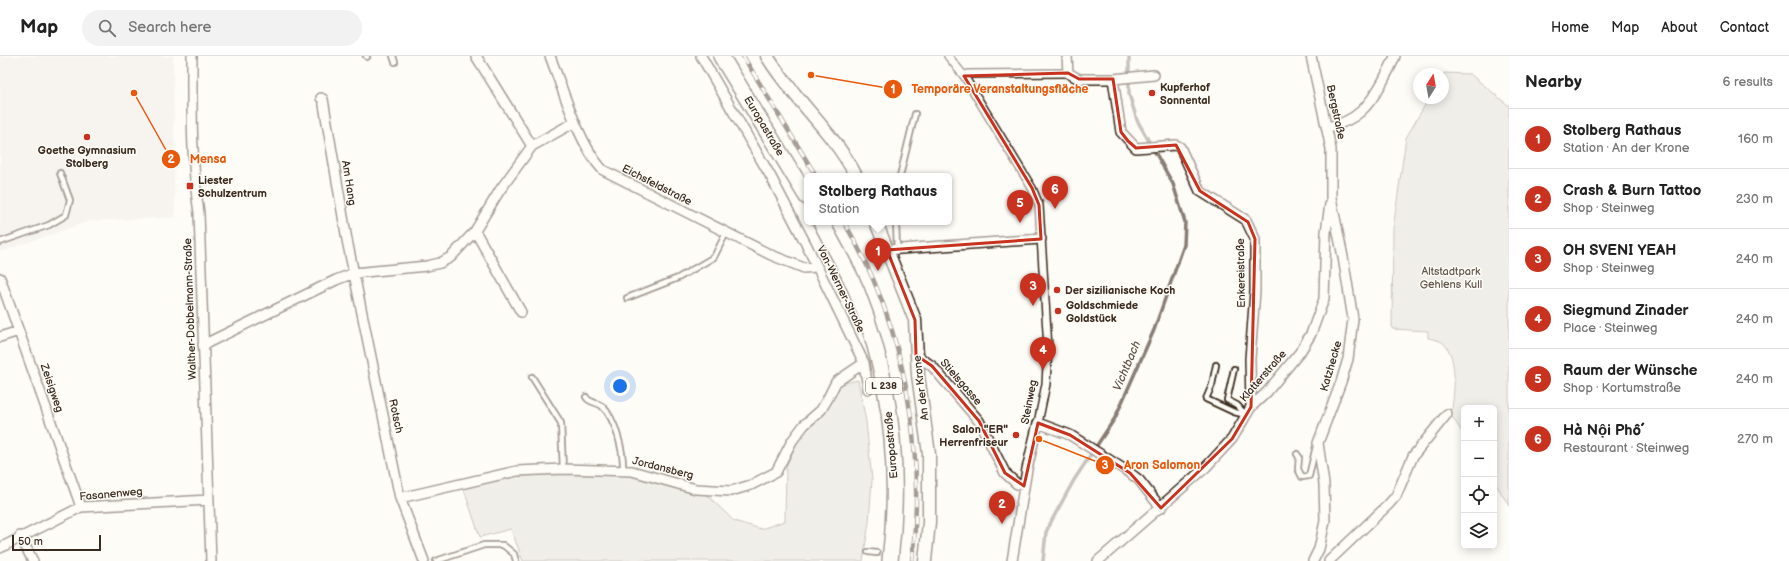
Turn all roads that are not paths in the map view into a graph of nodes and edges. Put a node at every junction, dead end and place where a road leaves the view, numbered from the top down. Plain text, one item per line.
1 (192, 56) edge
2 (393, 56) edge
3 (476, 56) edge
4 (550, 56) edge
5 (701, 56) edge
6 (721, 56) edge
7 (767, 56) edge
8 (948, 56) edge
9 (1068, 56) edge
10 (1311, 56) edge
11 (1395, 56) edge
12 (395, 62) dead end
13 (1068, 73) junction
14 (964, 76) junction
15 (1154, 76) dead end
16 (1116, 79) junction
17 (320, 98) dead end
18 (915, 114) dead end
19 (575, 122) junction
20 (1328, 127) junction
21 (532, 146) junction
22 (60, 173) dead end
23 (854, 173) edge
24 (901, 173) edge
25 (1331, 175) joint
26 (804, 192) edge
27 (1331, 198) junction
28 (822, 225) edge
29 (878, 225) edge
30 (896, 225) edge
31 (475, 231) junction
32 (726, 233) junction
33 (1041, 239) junction
34 (0, 242) edge
35 (892, 249) junction
36 (816, 267) junction
37 (354, 273) junction
38 (0, 278) edge
39 (627, 298) dead end
40 (521, 312) dead end
41 (19, 331) junction
42 (0, 337) edge
43 (203, 345) junction
44 (916, 355) junction
45 (864, 363) junction
46 (1216, 365) dead end
47 (1234, 369) dead end
48 (532, 377) dead end
49 (868, 389) dead end
50 (586, 398) dead end
51 (1249, 411) junction
52 (1447, 414) dead end
53 (1038, 423) junction
54 (1318, 443) junction
55 (1297, 454) dead end
56 (563, 469) junction
57 (623, 471) junction
58 (1024, 486) junction
59 (400, 498) junction
60 (209, 500) junction
61 (81, 507) junction
62 (1161, 508) junction
63 (20, 536) junction
64 (0, 548) edge
65 (868, 552) dead end
66 (877, 553) dead end
67 (33, 561) edge
68 (211, 561) edge
69 (424, 561) edge
70 (436, 561) edge
71 (516, 561) edge
72 (890, 561) edge
73 (925, 561) edge
74 (1012, 561) edge
75 (1098, 561) edge
76 (1314, 561) edge
77 (1329, 561) edge

1 - 43 street, Walther-Dobbelmann-Straße
2 - 12 lane
3 - 21 street
4 - 19 street, Eichsfeldstraße
5 - 36 street, Von-Werner-Straße
6 - 26 main road, Europastraße
7 - 23 street
8 - 14 street, Steinweg
9 - 13 street
10 - 20 street, Bergstraße
11 - 20 street
13 - 14 street
13 - 16 street
14 - 33 street, Steinweg
15 - 16 street
16 - 51 street, Enkereistraße
17 - 37 street, Am Hang
18 - 24 lane
19 - 21 street
19 - 32 street, Eichsfeldstraße
20 - 25 street, Bergstraße
21 - 31 street
22 - 34 lane
25 - 27 street, Katzhecke
27 - 51 street, Klatterstraße
27 - 54 street, Katzhecke
28 - 72 main road, Europastraße / L 238
29 - 35 street, An der Krone
30 - 35 lane
31 - 37 street
31 - 40 street
32 - 36 street, Eichsfeldstraße
32 - 39 lane
33 - 35 street
33 - 53 street, Steinweg
35 - 44 street, An der Krone
36 - 45 street, Von-Werner-Straße
37 - 43 street
37 - 59 street, Rotsch
38 - 41 street, Zeisigweg
41 - 42 street
41 - 61 street, Zeisigweg
43 - 60 street, Walther-Dobbelmann-Straße
44 - 58 street, Stielsgasse
44 - 73 street, An der Krone
45 - 49 street, Von-Werner-Straße
45 - 57 street, Jordansberg
46 - 51 lane
47 - 51 lane
48 - 56 lane
50 - 57 lane
51 - 62 street, Klatterstraße
52 - 77 street
53 - 58 street, Steinweg
53 - 62 street
54 - 55 lane
54 - 76 street, Katzhecke
56 - 57 street, Jordansberg
56 - 59 street, Jordansberg
58 - 74 street, Steinweg
59 - 69 street, Rotsch
60 - 61 street, Fasanenweg
60 - 68 street, Walther-Dobbelmann-Straße
61 - 63 street, Fasanenweg
62 - 75 street, Klatterstraße
63 - 64 street, Fasanenweg
63 - 67 street
65 - 66 lane
70 - 71 lane

